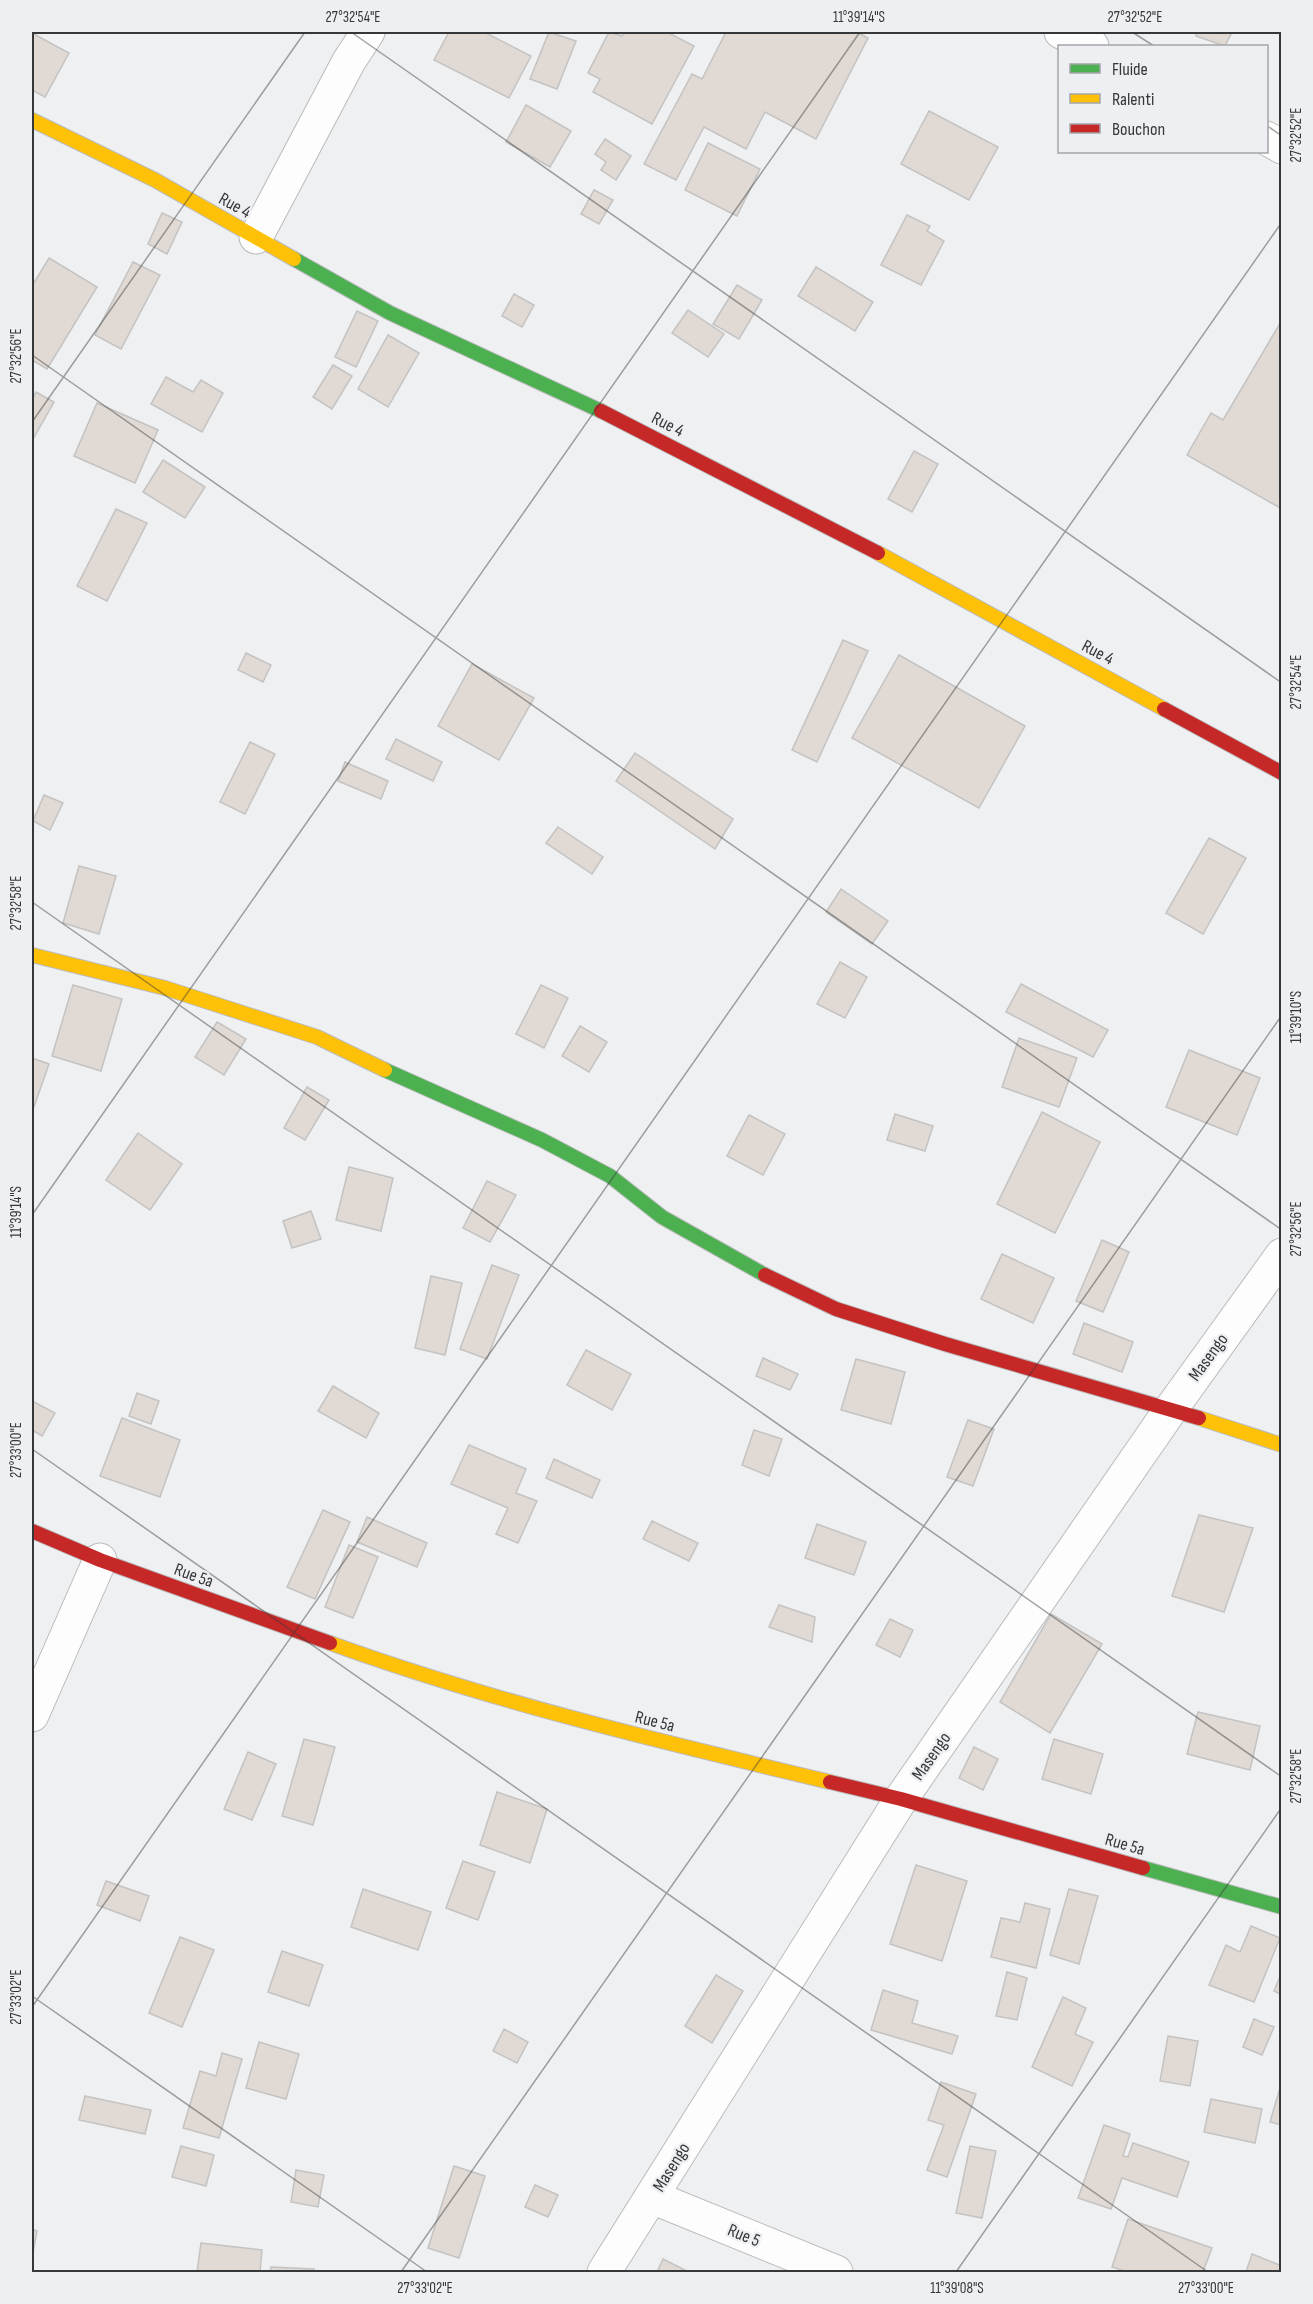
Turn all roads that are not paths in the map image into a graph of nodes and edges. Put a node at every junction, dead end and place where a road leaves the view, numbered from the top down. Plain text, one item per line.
1 (368, 32) edge
2 (1061, 32) edge
3 (1090, 45) edge
4 (32, 120) edge
5 (1268, 139) edge
6 (1281, 147) edge
7 (256, 237) junction
8 (1281, 773) edge
9 (32, 955) edge
10 (1281, 1256) edge
11 (1171, 1409) junction
12 (1281, 1445) edge
13 (32, 1531) edge
14 (100, 1560) junction
15 (32, 1715) edge
16 (901, 1799) junction
17 (1281, 1907) edge
18 (652, 2197) junction
19 (604, 2272) edge
20 (836, 2272) edge

1 - 7 street
2 - 3 street
4 - 7 street, Rue 4
5 - 6 street
7 - 8 street, Rue 4
9 - 11 street
10 - 11 street, Masengo
11 - 12 street
11 - 16 street, Masengo
13 - 14 street, Rue 5a
14 - 15 street
14 - 16 street, Rue 5a
16 - 17 street, Rue 5a
16 - 18 street, Masengo
18 - 19 street, Masengo
18 - 20 street, Rue 5

